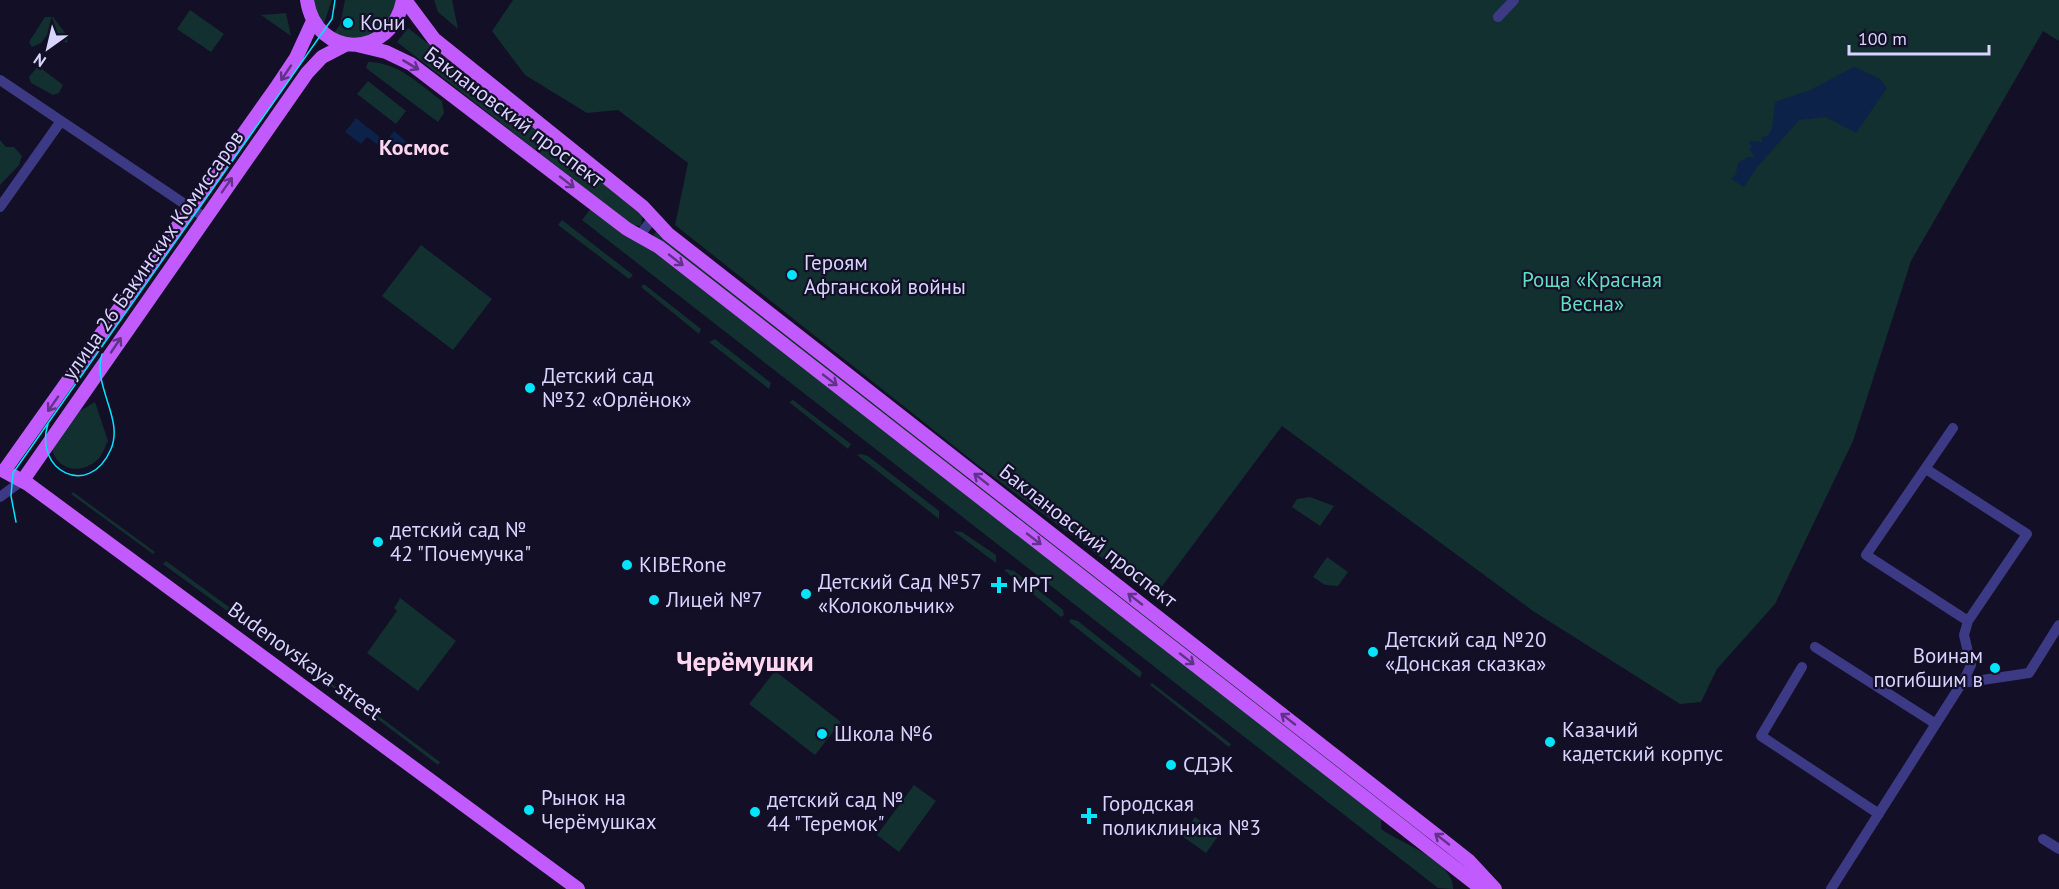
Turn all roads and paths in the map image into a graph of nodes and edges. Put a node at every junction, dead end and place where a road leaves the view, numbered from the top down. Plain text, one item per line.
1 (307, 0) edge
2 (404, 0) edge
3 (1514, 0) edge
4 (1498, 17) dead end
5 (314, 21) junction
6 (352, 45) junction
7 (0, 80) edge
8 (61, 121) junction
9 (0, 207) edge
10 (190, 208) junction
11 (204, 217) junction
12 (653, 218) junction
13 (640, 235) junction
14 (1953, 428) dead end
15 (1926, 469) junction
16 (1, 472) edge
17 (23, 480) junction
18 (0, 497) edge
19 (1968, 621) junction
20 (2059, 625) edge
21 (1815, 647) dead end
22 (1802, 667) dead end
23 (1962, 683) junction
24 (1936, 724) junction
25 (1879, 814) junction
26 (2043, 839) dead end
27 (2059, 849) edge
28 (1480, 885) edge
29 (578, 889) edge
30 (1495, 889) edge
31 (1831, 889) edge

1 - 5 main road
2 - 6 main road, улица 26 Бакинских Комиссаров
2 - 12 main road, Баклановский проспект
3 - 4 street
5 - 6 main road, Баклановский проспект
5 -> 10 main road, улица 26 Бакинских Комиссаров
11 -> 6 main road, улица 26 Бакинских Комиссаров
6 -> 13 main road, Баклановский проспект
7 - 8 street
8 - 9 street
8 - 10 street
10 - 11 street
10 -> 16 main road, улица 26 Бакинских Комиссаров
17 -> 11 main road, улица 26 Бакинских Комиссаров
12 - 13 street
28 -> 12 main road, Баклановский проспект
13 -> 28 main road, Баклановский проспект
14 - 15 street
15 - 19 street
15 - 19 street
16 - 17 main road, Budenovskaya street
17 - 18 street, улица 26 Бакинских Комиссаров
17 - 29 main road, Budenovskaya street
19 - 23 street
20 - 23 street
21 - 24 street
22 - 25 street
23 - 24 street
24 - 25 street
25 - 31 street
26 - 27 street
28 - 30 main road, Баклановский проспект

